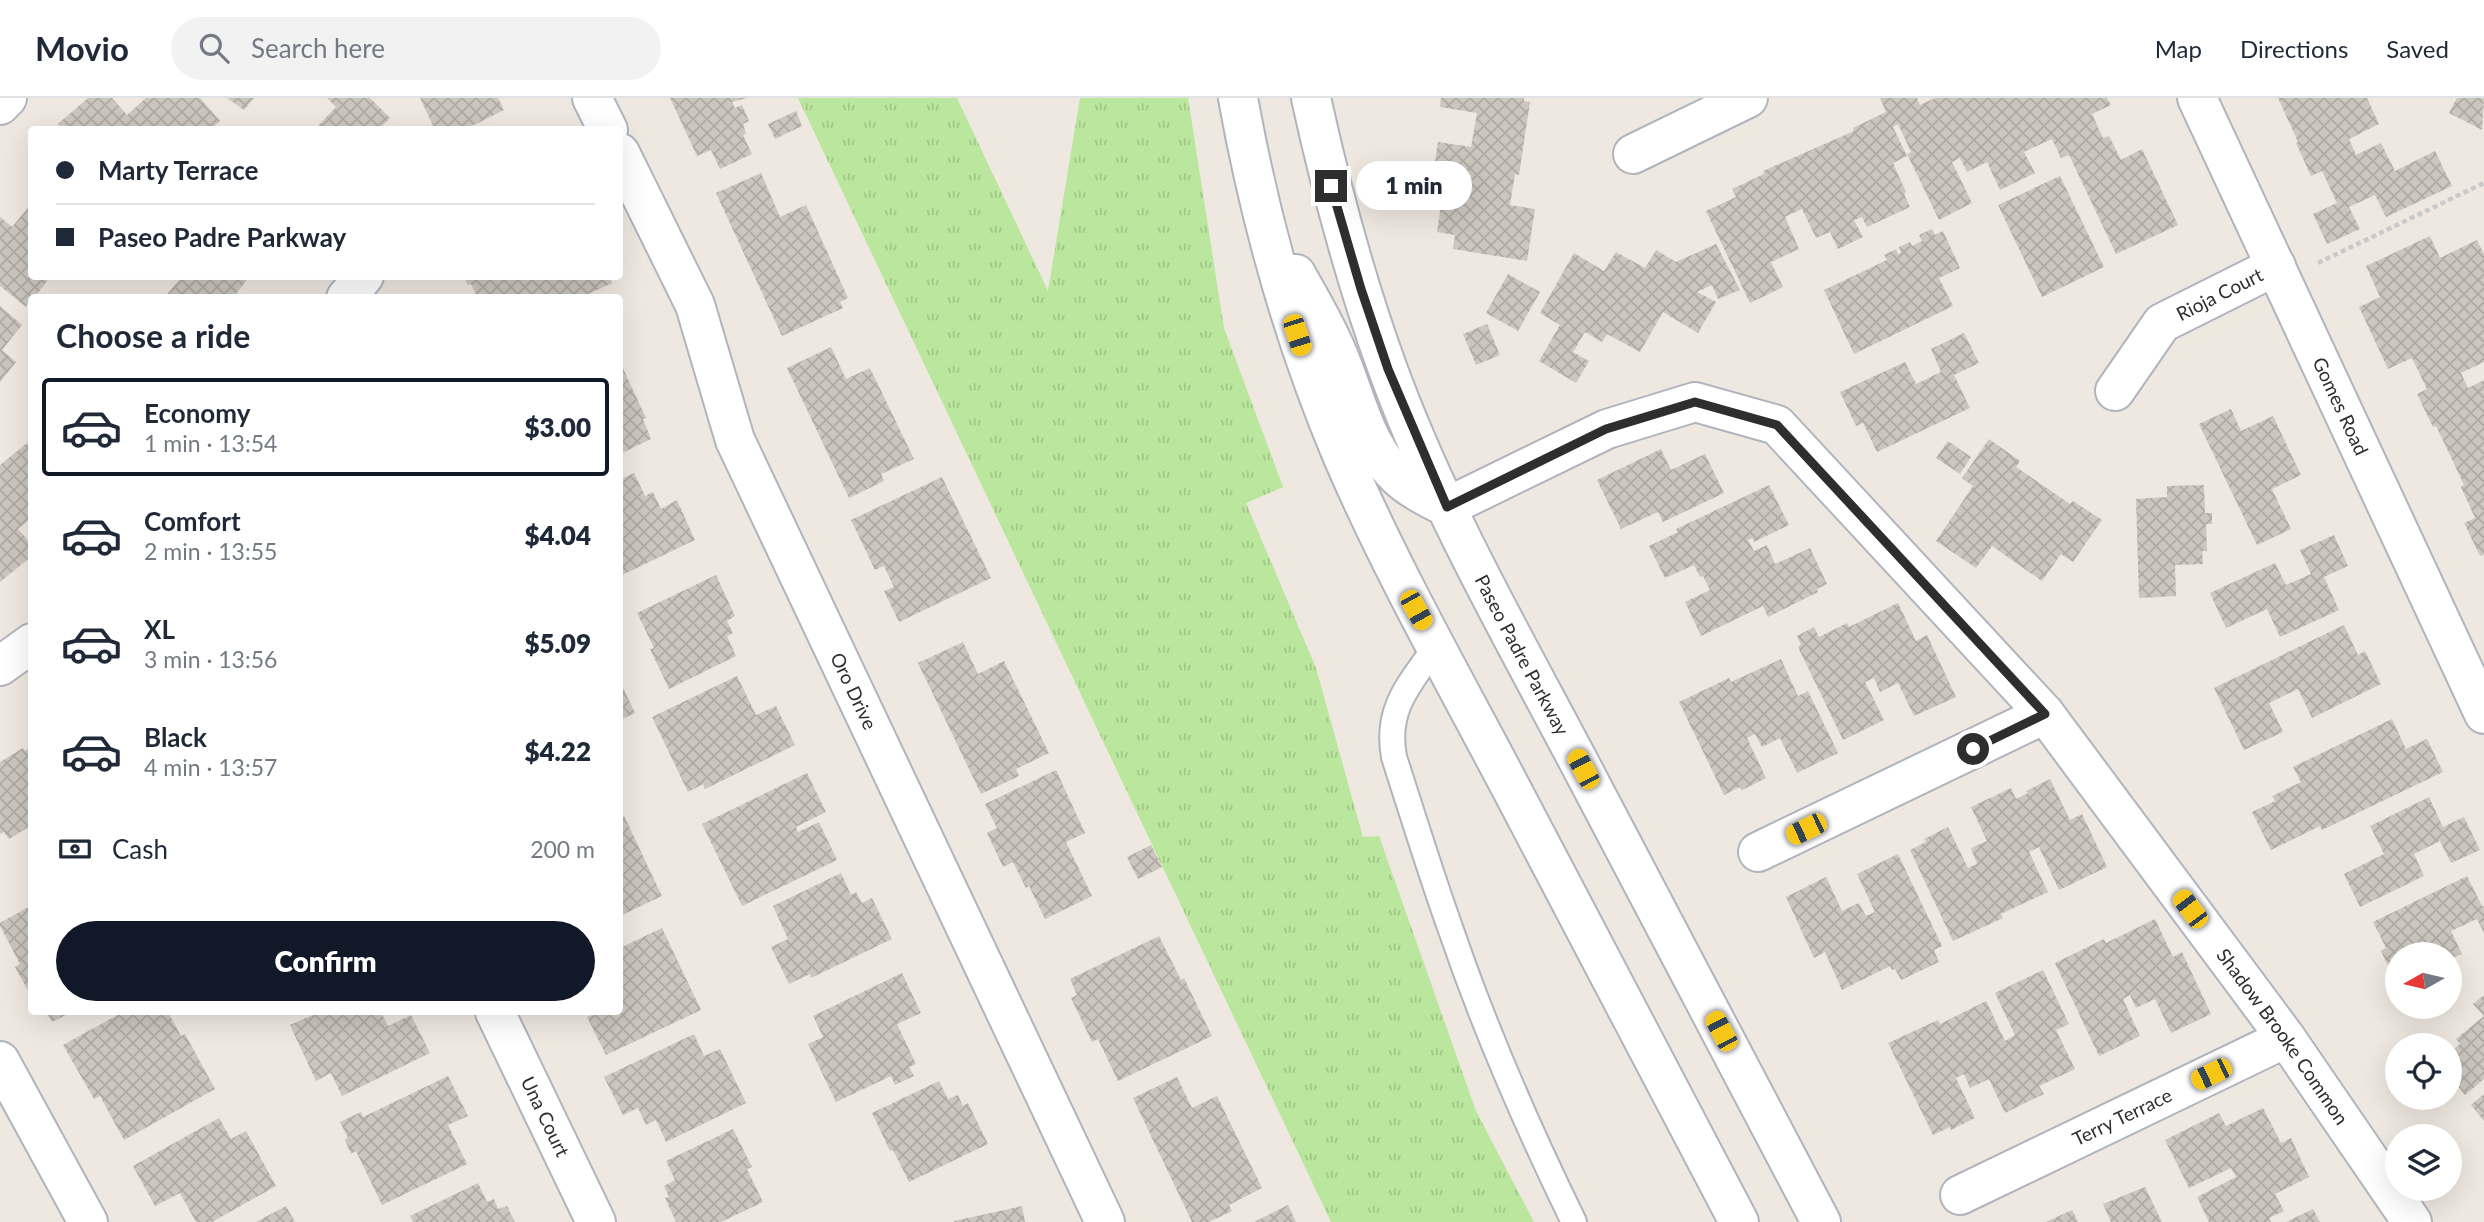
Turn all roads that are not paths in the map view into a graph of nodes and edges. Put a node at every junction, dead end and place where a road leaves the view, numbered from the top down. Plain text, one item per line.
1 (7, 98) edge
2 (1238, 98) edge
3 (1311, 98) edge
4 (1748, 98) edge
5 (2197, 98) edge
6 (0, 105) edge
7 (1633, 154) dead end
8 (623, 159) edge
9 (1262, 211) junction
10 (2279, 273) junction
11 (361, 280) edge
12 (349, 294) edge
13 (2115, 391) dead end
14 (1447, 507) junction
15 (28, 646) edge
16 (1436, 646) junction
17 (0, 666) edge
18 (2045, 714) junction
19 (2484, 714) edge
20 (1758, 852) dead end
21 (496, 1015) edge
22 (2286, 1038) junction
23 (0, 1061) edge
24 (1960, 1195) dead end
25 (88, 1222) edge
26 (596, 1222) edge
27 (1105, 1222) edge
28 (1574, 1222) edge
29 (1739, 1222) edge
30 (1821, 1222) edge
31 (2412, 1222) edge

1 - 6 street
2 - 9 street
3 - 14 street, Paseo Padre Parkway
4 - 7 street
5 - 10 street, Gomes Road
8 - 27 street, Oro Drive
9 - 14 street
9 - 16 street
10 - 13 street, Rioja Court
10 - 19 street, Gomes Road
11 - 12 street
14 - 18 street, Shadow Brooke Common
14 - 30 street, Paseo Padre Parkway
15 - 17 street
16 - 28 lane
16 - 29 street
18 - 20 street
18 - 22 street, Shadow Brooke Common
21 - 26 street, Una Court
22 - 24 street, Terry Terrace
22 - 31 street, Shadow Brooke Common
23 - 25 street

